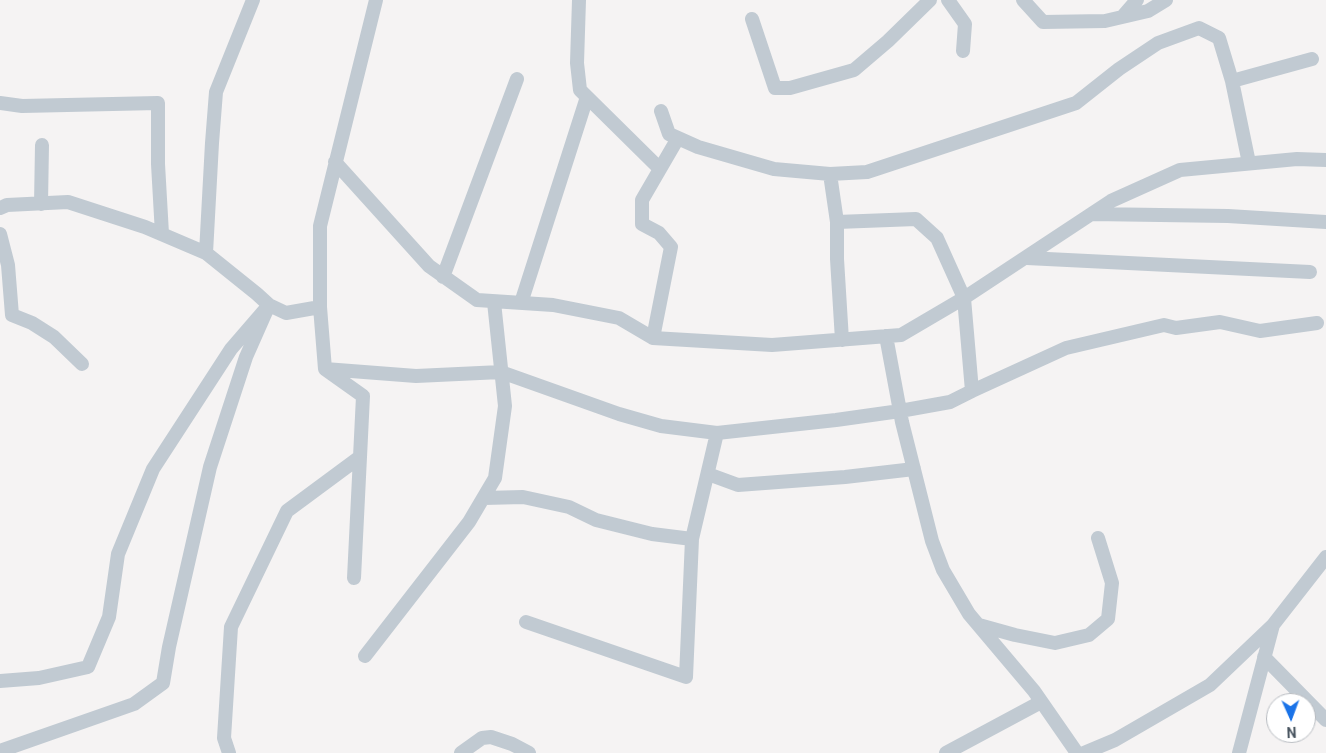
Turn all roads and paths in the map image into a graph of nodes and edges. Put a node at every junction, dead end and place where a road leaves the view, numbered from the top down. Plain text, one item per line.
1 (253, 0) edge
2 (376, 0) edge
3 (579, 0) edge
4 (930, 0) edge
5 (948, 0) edge
6 (1023, 0) edge
7 (1137, 0) edge
8 (1166, 0) edge
9 (1123, 16) junction
10 (752, 19) dead end
11 (963, 51) dead end
12 (1312, 59) dead end
13 (517, 79) dead end
14 (1232, 80) junction
15 (587, 97) junction
16 (0, 103) edge
17 (661, 111) dead end
18 (678, 138) junction
19 (42, 145) dead end
20 (1326, 160) edge
21 (336, 162) junction
22 (1249, 163) junction
23 (660, 169) junction
24 (830, 174) junction
25 (41, 204) junction
26 (0, 208) edge
27 (1092, 214) junction
28 (836, 222) junction
29 (1326, 222) edge
30 (0, 234) edge
31 (162, 234) junction
32 (206, 252) junction
33 (1027, 258) junction
34 (1310, 272) dead end
35 (444, 276) junction
36 (964, 298) junction
37 (494, 302) junction
38 (521, 303) junction
39 (269, 305) junction
40 (320, 307) junction
41 (1317, 323) dead end
42 (886, 336) junction
43 (653, 338) junction
44 (842, 340) junction
45 (82, 364) dead end
46 (325, 369) junction
47 (501, 372) junction
48 (972, 391) junction
49 (900, 411) junction
50 (717, 432) junction
51 (360, 457) junction
52 (914, 469) junction
53 (708, 474) junction
54 (484, 498) junction
55 (1098, 538) dead end
56 (692, 539) junction
57 (1326, 557) edge
58 (354, 578) dead end
59 (526, 622) dead end
60 (1273, 624) junction
61 (979, 625) junction
62 (365, 656) dead end
63 (1264, 657) junction
64 (0, 681) edge
65 (1041, 702) junction
66 (1326, 720) edge
67 (0, 751) edge
68 (229, 753) edge
69 (461, 753) edge
70 (529, 753) edge
71 (946, 753) edge
72 (1077, 753) edge
73 (1084, 753) edge
74 (1239, 753) edge

1 - 32 street
2 - 21 street
3 - 15 street
4 - 10 street
5 - 11 street
6 - 9 street
7 - 9 street
8 - 9 street
12 - 14 street
13 - 35 street
14 - 22 street
14 - 24 street
15 - 23 street
15 - 38 street
16 - 31 street
17 - 18 street
18 - 23 street
18 - 24 street
19 - 25 street
20 - 22 street
21 - 35 street
21 - 40 street
22 - 27 street
23 - 43 street
24 - 28 street
25 - 26 street
25 - 31 street
27 - 29 street
27 - 33 street
28 - 36 street
28 - 44 street
30 - 45 street
31 - 32 street
32 - 39 street
33 - 34 street
33 - 36 street
35 - 37 street
36 - 42 street
36 - 48 street
37 - 38 street
37 - 47 street
38 - 43 street
39 - 40 street
39 - 64 street
39 - 67 street
40 - 46 street
41 - 48 street
42 - 44 street
42 - 49 street
43 - 44 street
46 - 47 street
46 - 51 street
47 - 50 street
47 - 54 street
48 - 49 street
49 - 50 street
49 - 52 street
50 - 53 street
51 - 58 street
51 - 68 street
52 - 53 street
52 - 61 street
53 - 56 street
54 - 56 street
54 - 62 street
55 - 61 street
56 - 59 street
57 - 60 street
60 - 63 street
60 - 73 street
61 - 65 street
63 - 66 street
63 - 74 street
65 - 71 street
65 - 72 street
69 - 70 street

